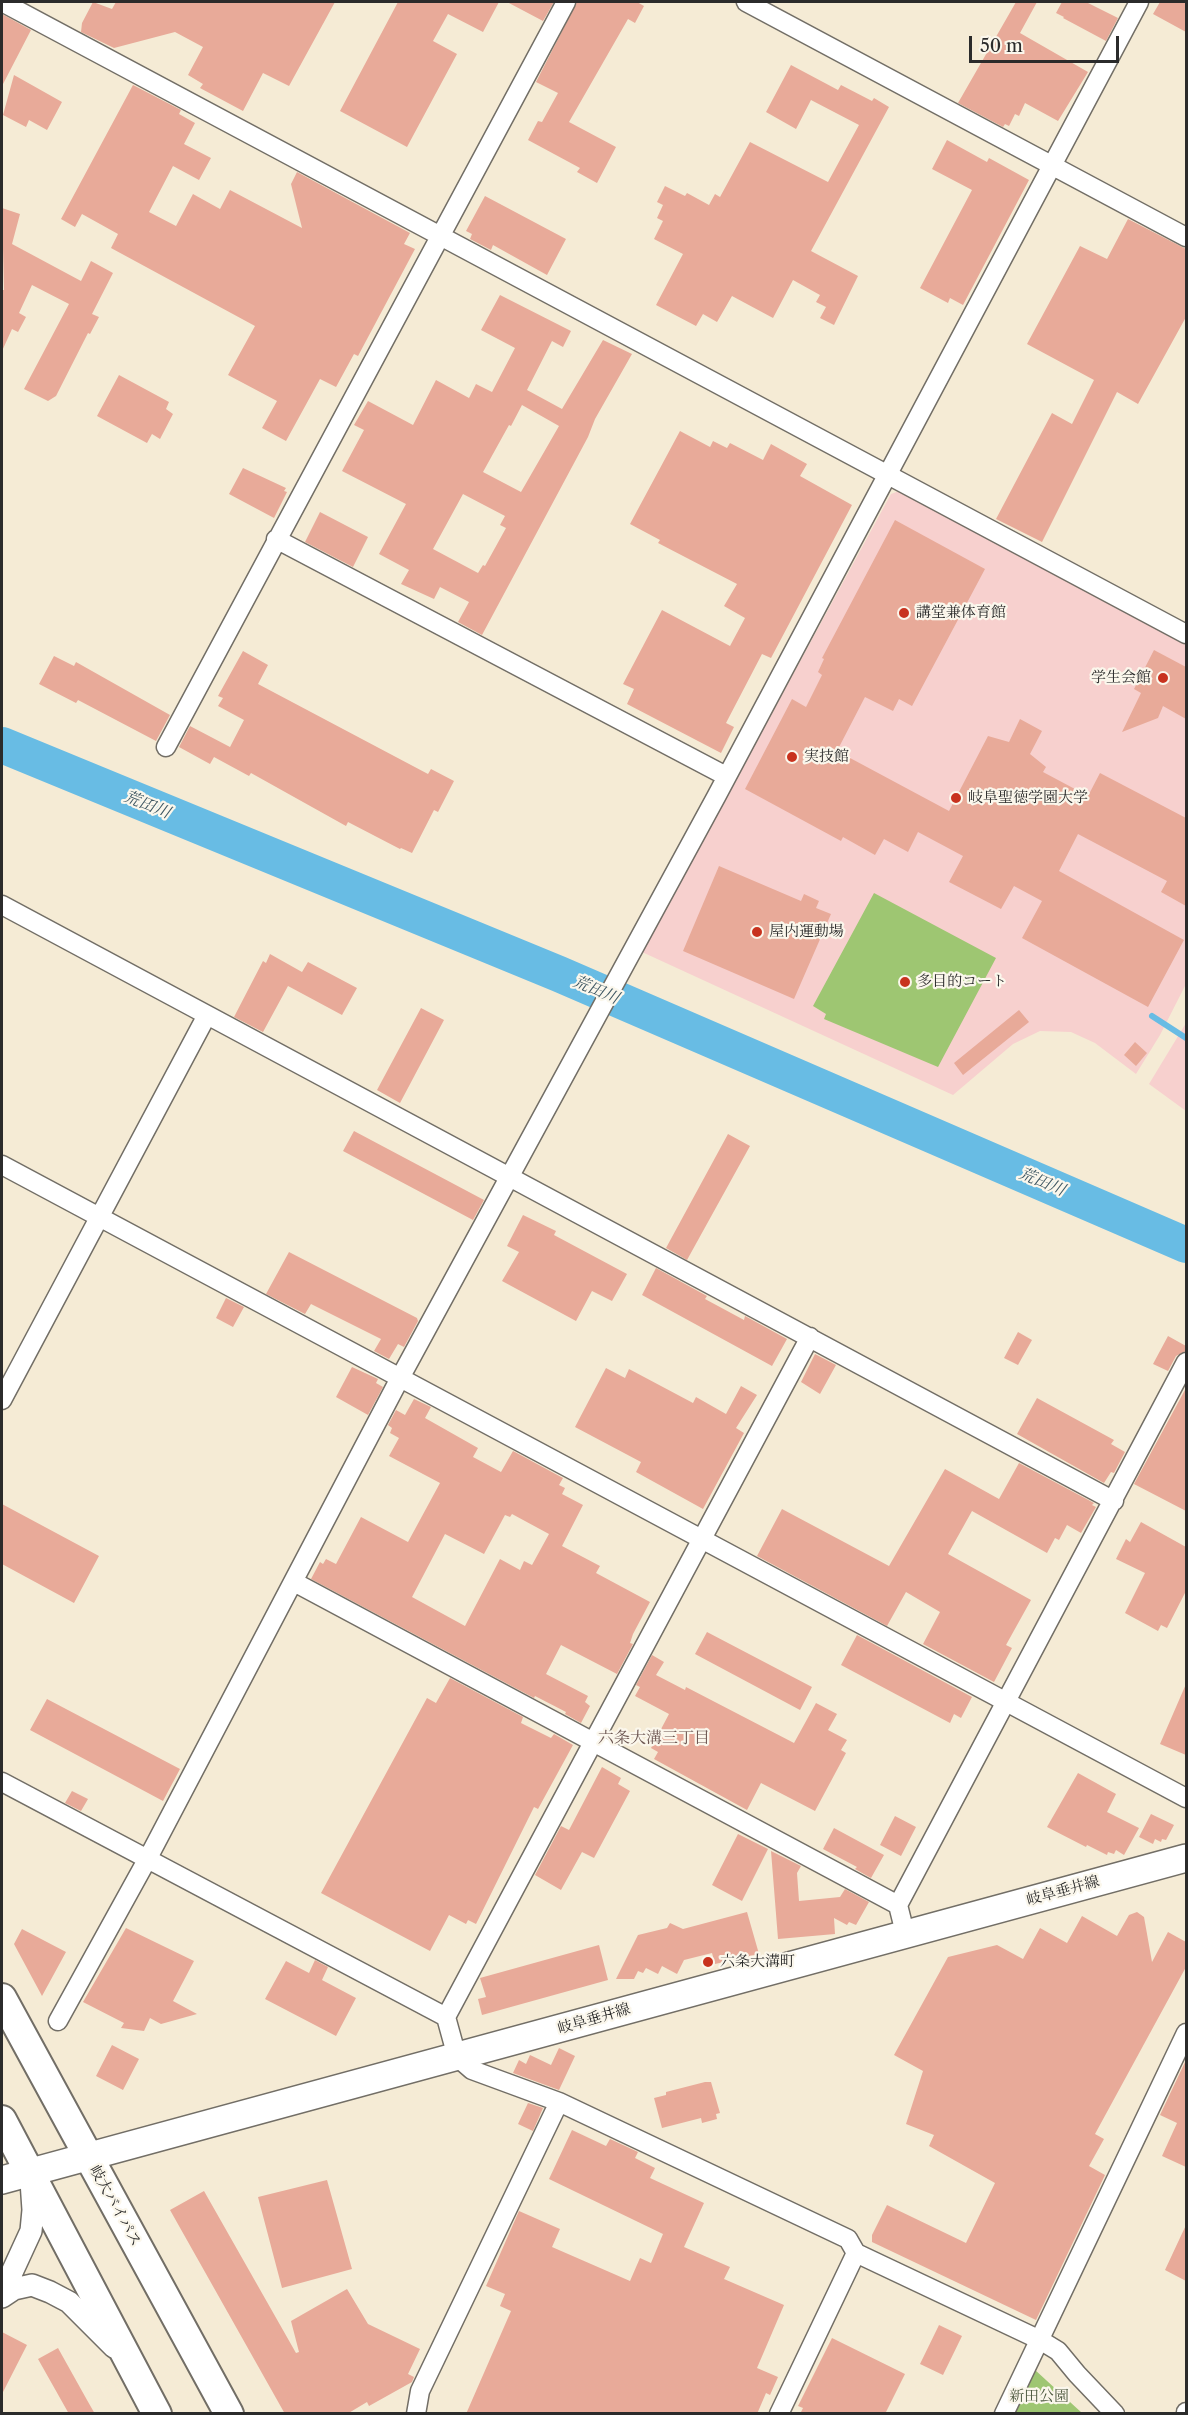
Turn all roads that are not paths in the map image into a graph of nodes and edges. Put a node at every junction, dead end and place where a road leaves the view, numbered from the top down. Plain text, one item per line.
1 (2, 2) edge
2 (566, 2) edge
3 (746, 2) edge
4 (1139, 2) edge
5 (1052, 164) junction
6 (441, 236) junction
7 (1186, 237) edge
8 (889, 474) junction
9 (276, 539) junction
10 (1186, 634) edge
11 (166, 747) dead end
12 (726, 776) junction
13 (2, 905) edge
14 (207, 1015) junction
15 (2, 1165) edge
16 (509, 1178) junction
17 (99, 1216) junction
18 (810, 1337) junction
19 (1186, 1362) edge
20 (400, 1378) junction
21 (2, 1400) edge
22 (1114, 1501) junction
23 (702, 1540) junction
24 (294, 1582) junction
25 (1006, 1702) junction
26 (593, 1742) junction
27 (2, 1782) edge
28 (1186, 1798) edge
29 (148, 1858) junction
30 (1186, 1858) edge
31 (898, 1905) junction
32 (905, 1933) junction
33 (2, 1998) edge
34 (446, 2017) junction
35 (58, 2020) dead end
36 (1186, 2035) edge
37 (457, 2058) junction
38 (559, 2102) junction
39 (2, 2120) edge
40 (87, 2155) junction
41 (31, 2172) junction
42 (2, 2180) edge
43 (856, 2253) junction
44 (2, 2295) edge
45 (1040, 2340) junction
46 (132, 2367) junction
47 (157, 2414) edge
48 (229, 2414) edge
49 (416, 2414) edge
50 (779, 2414) edge
51 (1004, 2414) edge
52 (1115, 2414) edge

1 - 6 street
2 - 6 street
3 - 5 street
4 - 5 street
5 - 7 street
5 - 8 street
6 - 8 street
6 - 9 street
8 - 10 street
8 - 12 street
9 - 11 street
9 - 12 street
12 - 16 street
13 - 14 street
14 - 16 street
14 - 17 street
15 - 17 street
16 - 18 street
16 - 20 street
17 - 20 street
17 - 21 street
18 - 22 street
18 - 23 street
19 - 22 street
20 - 23 street
20 - 24 street
22 - 25 street
23 - 25 street
23 - 26 street
24 - 26 street
24 - 29 street
25 - 28 street
25 - 31 street
26 - 31 street
26 - 34 street
27 - 29 street
29 - 34 street
29 - 35 street
30 - 32 main road, 岐阜垂井線
31 - 32 street
32 - 37 main road, 岐阜垂井線
33 - 40 highway, 岐大バイパス
34 - 37 street
36 - 45 street
37 - 38 street
37 - 40 main road, 岐阜垂井線
38 - 43 street
38 - 49 street
39 - 41 highway
40 - 41 main road, 岐阜垂井線
40 - 48 highway, 岐大バイパス
41 - 42 main road, 岐阜垂井線
41 - 44 street
41 - 46 highway
43 - 45 street
43 - 50 street
44 - 46 street
45 - 51 street
45 - 52 street
46 - 47 highway

